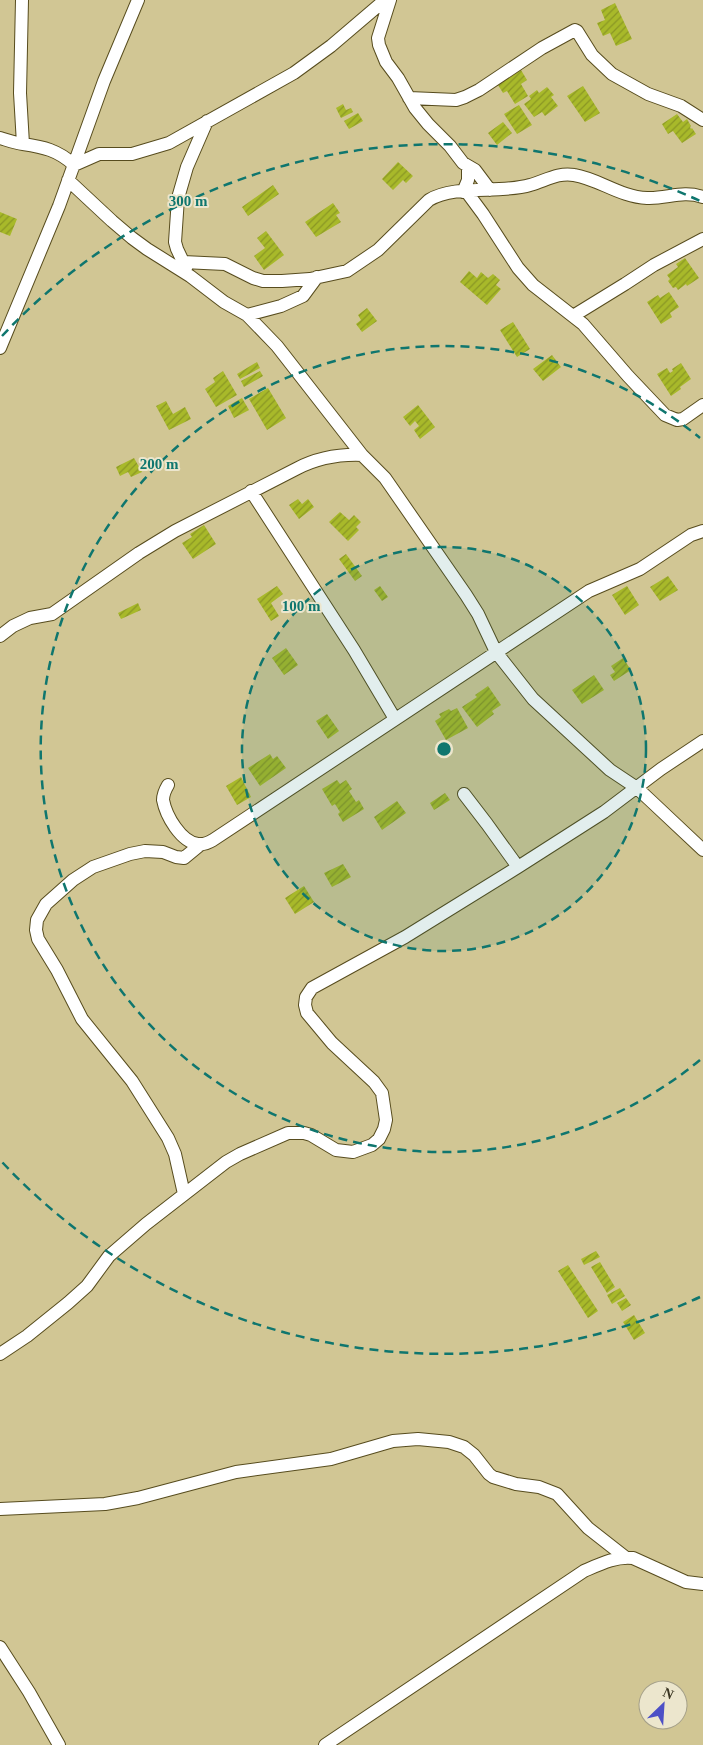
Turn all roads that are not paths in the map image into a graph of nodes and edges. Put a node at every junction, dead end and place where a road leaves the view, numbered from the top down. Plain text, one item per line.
1 (22, 0) edge
2 (138, 0) edge
3 (385, 0) edge
4 (390, 0) edge
5 (409, 98) junction
6 (703, 120) edge
7 (207, 121) junction
8 (0, 138) edge
9 (23, 144) junction
10 (74, 165) junction
11 (468, 167) junction
12 (68, 180) junction
13 (490, 190) junction
14 (465, 192) junction
15 (703, 197) edge
16 (703, 238) edge
17 (183, 262) junction
18 (190, 276) junction
19 (317, 277) junction
20 (247, 315) junction
21 (573, 316) junction
22 (1, 342) edge
23 (703, 405) edge
24 (362, 455) junction
25 (251, 492) junction
26 (703, 531) edge
27 (0, 636) edge
28 (496, 652) junction
29 (395, 719) junction
30 (703, 741) edge
31 (168, 785) dead end
32 (637, 788) junction
33 (464, 794) dead end
34 (201, 844) junction
35 (703, 850) edge
36 (518, 867) junction
37 (184, 1194) junction
38 (0, 1354) edge
39 (0, 1509) edge
40 (625, 1557) junction
41 (703, 1584) edge
42 (0, 1647) edge
43 (59, 1745) edge
44 (326, 1745) edge

1 - 9 street
2 - 10 street
3 - 7 street
4 - 5 street
5 - 6 street
5 - 11 street
7 - 10 street
7 - 17 street
8 - 9 street
9 - 10 street
10 - 12 street
11 - 13 street
11 - 14 street
12 - 18 street
12 - 22 street
13 - 14 street
13 - 15 street
14 - 19 street
14 - 21 street
16 - 21 street
17 - 18 street
17 - 19 street
18 - 20 street
19 - 20 street
20 - 24 street
21 - 23 street
24 - 25 street
24 - 28 street
25 - 27 street
25 - 29 street
26 - 28 street
28 - 29 street
28 - 32 street
29 - 34 street
30 - 32 street
31 - 34 street
32 - 35 street
32 - 36 street
33 - 36 street
34 - 37 street
36 - 37 street
37 - 38 street
39 - 40 street
40 - 41 street
40 - 44 street
42 - 43 street

